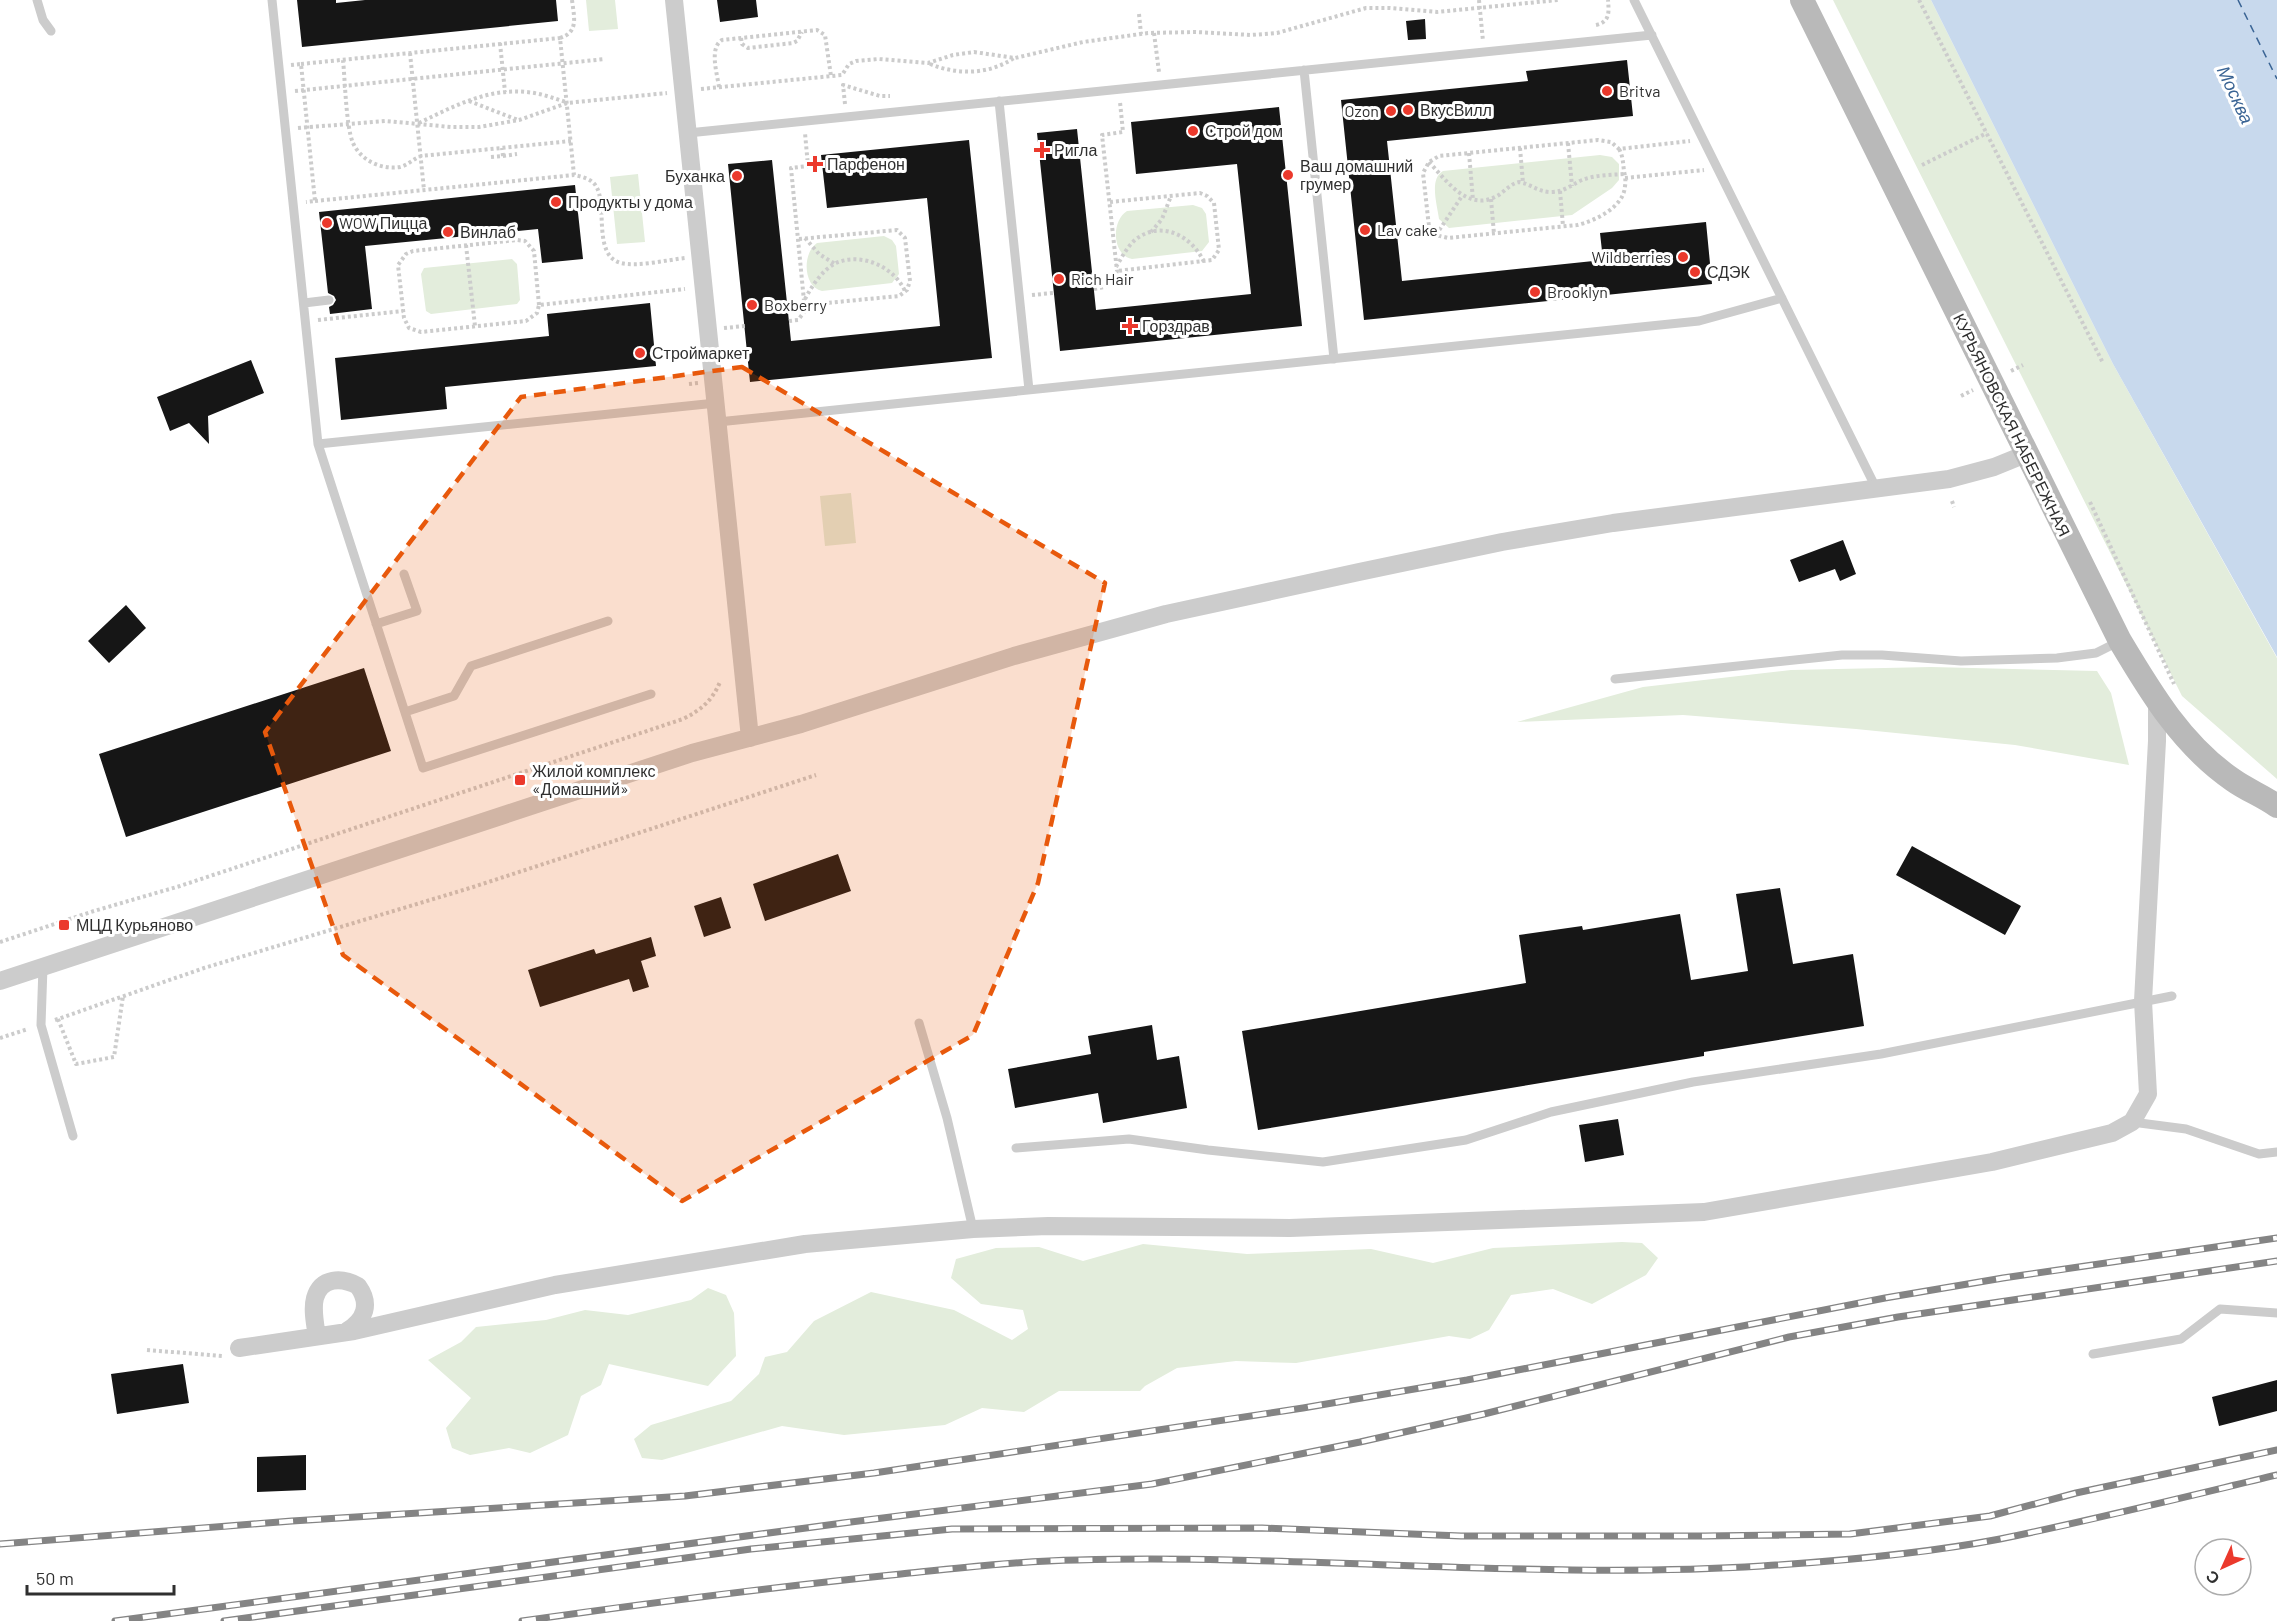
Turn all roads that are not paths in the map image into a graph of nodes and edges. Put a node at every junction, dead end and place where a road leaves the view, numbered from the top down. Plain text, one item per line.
1 (37, 0) edge
2 (272, 0) edge
3 (674, 0) edge
4 (1634, 0) edge
5 (1802, 0) edge
6 (51, 31) dead end
7 (1652, 35) junction
8 (1304, 70) junction
9 (999, 101) junction
10 (688, 133) junction
11 (1782, 298) junction
12 (329, 300) dead end
13 (304, 303) junction
14 (1334, 358) junction
15 (1029, 390) junction
16 (717, 412) junction
17 (318, 444) junction
18 (2026, 454) junction
19 (1876, 488) junction
20 (404, 574) dead end
21 (609, 621) dead end
22 (376, 624) junction
23 (2120, 641) junction
24 (1615, 679) dead end
25 (651, 694) dead end
26 (2157, 702) junction
27 (405, 712) junction
28 (750, 738) junction
29 (2277, 806) edge
30 (43, 967) junction
31 (0, 981) edge
32 (2172, 996) dead end
33 (2143, 1001) junction
34 (919, 1023) dead end
35 (2132, 1122) junction
36 (73, 1136) dead end
37 (1016, 1148) dead end
38 (2277, 1152) edge
39 (973, 1230) junction
40 (363, 1294) junction
41 (2277, 1313) edge
42 (417, 1316) junction
43 (345, 1332) junction
44 (316, 1336) junction
45 (234, 1353) road end
46 (2093, 1354) dead end

1 - 6 lane
2 - 13 lane
3 - 10 street
4 - 7 lane
5 - 18 main road, КУРЬЯНОВСКАЯ НАБЕРЕЖНАЯ
7 - 8 lane
7 - 11 lane
8 - 9 lane
8 - 14 lane
9 - 10 lane
9 - 15 lane
10 - 16 street
11 - 14 lane
11 - 19 lane
12 - 13 lane
13 - 17 lane
14 - 15 lane
15 - 16 lane
16 - 17 lane
16 - 28 street
17 - 22 lane
18 - 19 street
18 - 23 main road, КУРЬЯНОВСКАЯ НАБЕРЕЖНАЯ
19 - 28 street
20 - 22 lane
21 - 27 lane
22 - 27 lane
23 - 24 lane
23 - 26 main road, КУРЬЯНОВСКАЯ НАБЕРЕЖНАЯ
25 - 27 lane
26 - 29 main road, КУРЬЯНОВСКАЯ НАБЕРЕЖНАЯ
26 - 33 street
28 - 30 street
30 - 31 street
30 - 36 lane
32 - 33 lane
33 - 35 street
33 - 37 lane
34 - 39 lane
35 - 38 lane
35 - 39 street
39 - 42 street
40 - 42 street
40 - 43 street
40 - 44 street
41 - 46 lane
42 - 43 street
43 - 44 street
44 - 45 street

